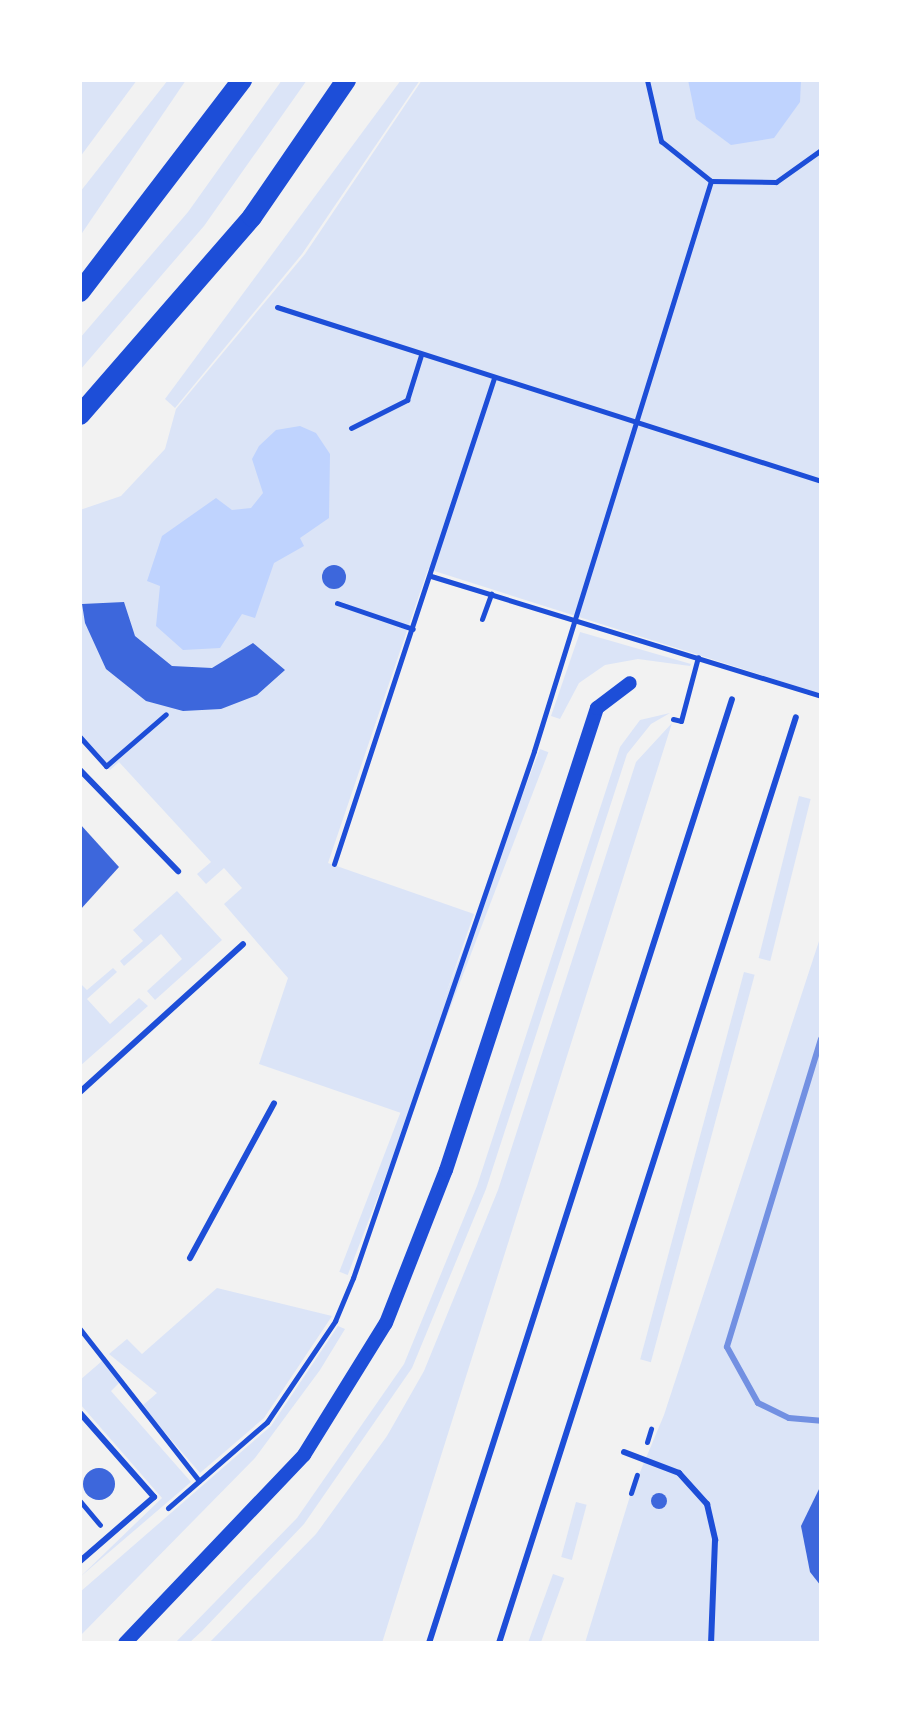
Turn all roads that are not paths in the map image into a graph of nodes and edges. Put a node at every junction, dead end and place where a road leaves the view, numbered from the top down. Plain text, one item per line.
1 (242, 80) edge
2 (346, 80) edge
3 (80, 292) edge
4 (80, 415) edge
5 (630, 683) dead end
6 (732, 699) dead end
7 (796, 717) dead end
8 (80, 770) edge
9 (178, 871) dead end
10 (243, 944) dead end
11 (80, 1092) edge
12 (274, 1103) dead end
13 (190, 1258) dead end
14 (80, 1413) edge
15 (624, 1452) dead end
16 (80, 1561) edge
17 (125, 1643) edge
18 (429, 1643) edge
19 (499, 1643) edge
20 (711, 1643) edge

1 - 3 main road
2 - 4 main road
5 - 17 street
6 - 18 lane
7 - 19 lane
8 - 9 lane
10 - 11 lane
12 - 13 lane
14 - 16 lane
15 - 20 lane

